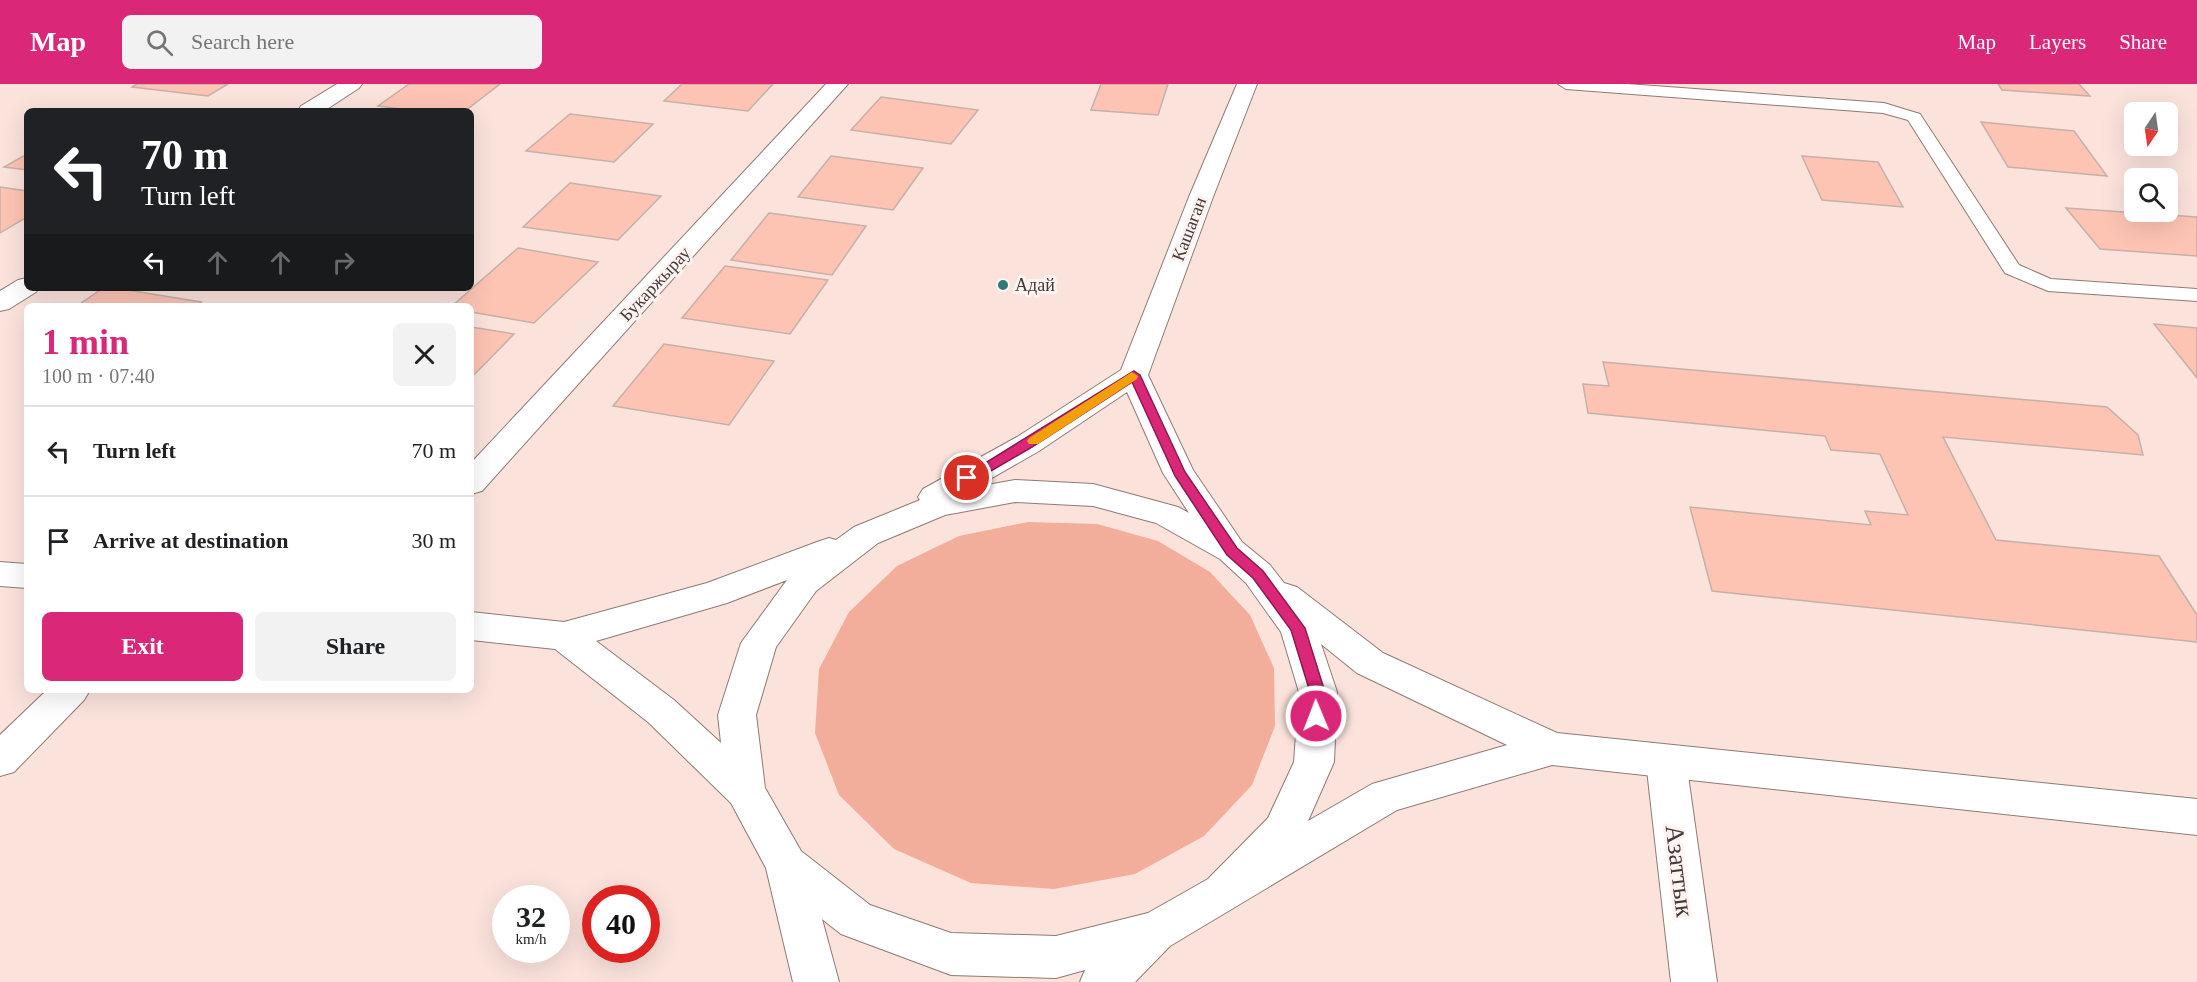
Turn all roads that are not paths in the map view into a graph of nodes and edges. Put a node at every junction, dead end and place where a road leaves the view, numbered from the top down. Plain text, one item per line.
1 (352, 84) edge
2 (838, 84) edge
3 (1247, 84) edge
4 (1566, 84) edge
5 (314, 108) edge
6 (24, 288) edge
7 (2197, 296) edge
8 (0, 303) edge
9 (1134, 375) junction
10 (474, 480) edge
11 (866, 535) junction
12 (1245, 563) junction
13 (0, 574) edge
14 (24, 576) edge
15 (474, 626) edge
16 (564, 636) junction
17 (68, 693) edge
18 (1552, 749) junction
19 (0, 760) edge
20 (1666, 761) junction
21 (745, 791) junction
22 (2197, 817) edge
23 (786, 864) junction
24 (1223, 893) junction
25 (1157, 931) junction
26 (816, 982) edge
27 (1103, 982) edge
28 (1694, 982) edge

1 - 5 street
2 - 10 street, Букаржырау
3 - 9 street, Кашаган
4 - 7 lane
6 - 8 street
9 - 11 street
9 - 12 street
11 - 12 street
11 - 16 street
11 - 21 street
12 - 18 street
12 - 24 street
13 - 14 street
15 - 16 street
16 - 21 street
17 - 19 street
18 - 20 street
18 - 24 street
20 - 22 street
20 - 28 street, Азаттык
21 - 23 street
23 - 25 street
23 - 26 street
24 - 25 street
25 - 27 street

